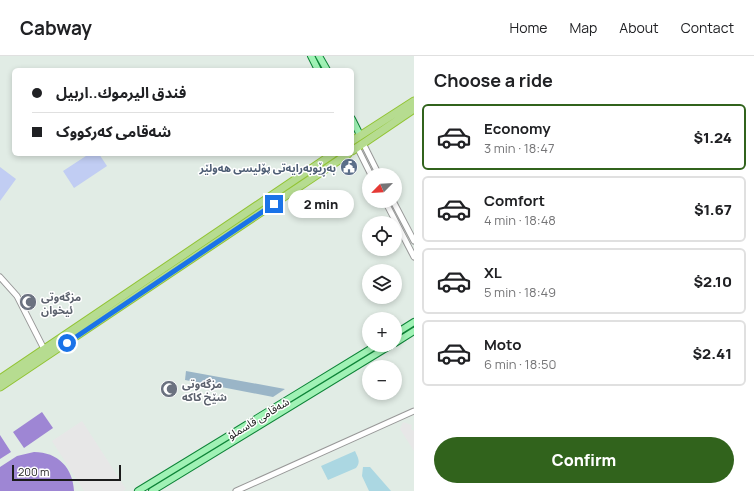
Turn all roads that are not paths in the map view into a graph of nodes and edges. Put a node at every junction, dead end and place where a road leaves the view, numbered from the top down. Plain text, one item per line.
1 (311, 56) edge
2 (319, 56) edge
3 (317, 68) edge
4 (326, 68) edge
5 (414, 101) edge
6 (414, 109) edge
7 (355, 136) edge
8 (358, 147) edge
9 (330, 156) edge
10 (345, 156) edge
11 (368, 168) edge
12 (374, 168) edge
13 (389, 208) edge
14 (397, 208) edge
15 (414, 241) edge
16 (195, 252) junction
17 (414, 257) edge
18 (184, 261) junction
19 (0, 277) edge
20 (414, 322) edge
21 (402, 330) edge
22 (414, 331) edge
23 (402, 339) edge
24 (44, 349) junction
25 (366, 352) edge
26 (380, 352) edge
27 (0, 379) edge
28 (0, 387) edge
29 (414, 411) edge
30 (190, 459) junction
31 (194, 466) junction
32 (138, 491) edge
33 (152, 491) edge
34 (236, 491) edge

1 - 3 main road
2 - 4 main road
5 - 7 highway
6 - 8 highway
8 - 11 street
8 - 12 street
9 - 16 highway
10 - 16 highway
13 - 17 street
14 - 15 street
16 - 18 highway
18 - 24 highway
18 - 28 highway
19 - 24 street
20 - 21 main road
22 - 23 main road
24 - 27 highway
25 - 30 main road, شەقامی قاسملۆ
26 - 31 main road, شەقامی قاسملۆ
29 - 34 street
30 - 31 main road
30 - 32 main road, شەقامی قاسملۆ
31 - 33 main road, شەقامی قاسملۆ

